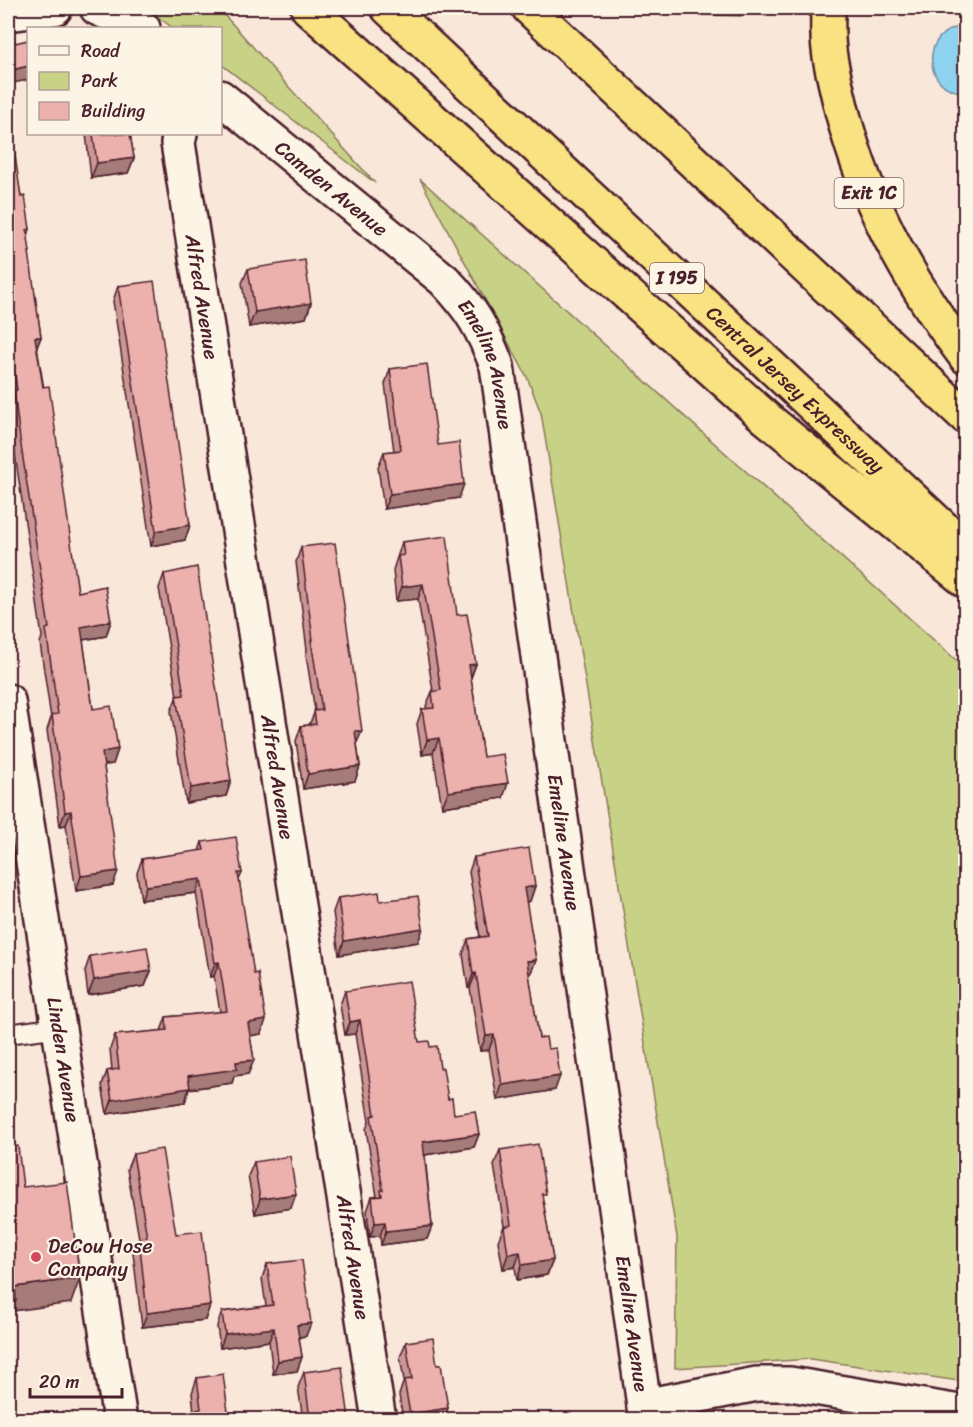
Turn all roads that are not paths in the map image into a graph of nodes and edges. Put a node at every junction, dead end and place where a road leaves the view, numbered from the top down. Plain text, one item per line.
1 (55, 8) edge
2 (97, 8) edge
3 (308, 8) edge
4 (388, 8) edge
5 (529, 8) edge
6 (828, 8) edge
7 (8, 14) edge
8 (141, 27) edge
9 (222, 99) edge
10 (180, 135) edge
11 (444, 280) joint
12 (966, 357) edge
13 (966, 417) edge
14 (966, 549) edge
15 (966, 581) edge
16 (8, 701) edge
17 (59, 1027) junction
18 (8, 1034) edge
19 (645, 1413) edge
20 (966, 1413) edge
21 (120, 1419) edge
22 (380, 1419) edge

1 - 7 street
2 - 8 street
3 - 15 highway
4 - 14 highway, Central Jersey Expressway / I 195
5 - 13 highway
6 - 12 highway, Exit 1C
9 - 11 street, Camden Avenue
10 - 22 street, Alfred Avenue
11 - 19 street, Emeline Avenue
16 - 17 street, Linden Avenue
17 - 18 lane
17 - 21 street, Linden Avenue
19 - 20 street

